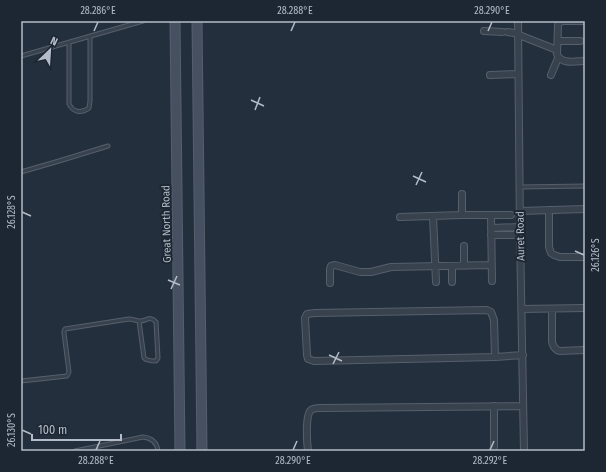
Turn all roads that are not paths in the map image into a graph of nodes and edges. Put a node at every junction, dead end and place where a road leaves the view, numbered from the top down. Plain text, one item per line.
1 (143, 21) edge
2 (174, 21) edge
3 (197, 21) edge
4 (518, 21) edge
5 (585, 21) edge
6 (484, 31) dead end
7 (518, 35) junction
8 (90, 36) junction
9 (558, 41) junction
10 (580, 41) dead end
11 (69, 43) junction
12 (557, 50) junction
13 (21, 56) edge
14 (558, 58) junction
15 (585, 61) edge
16 (490, 74) dead end
17 (518, 74) junction
18 (550, 75) dead end
19 (108, 146) dead end
20 (21, 172) edge
21 (585, 186) edge
22 (520, 187) junction
23 (462, 194) dead end
24 (585, 209) edge
25 (549, 210) junction
26 (520, 211) junction
27 (462, 215) junction
28 (491, 215) junction
29 (511, 215) dead end
30 (433, 216) junction
31 (400, 217) dead end
32 (520, 227) junction
33 (491, 228) junction
34 (491, 235) junction
35 (520, 235) junction
36 (464, 246) dead end
37 (585, 257) edge
38 (452, 266) junction
39 (464, 266) junction
40 (491, 266) junction
41 (436, 267) junction
42 (492, 281) dead end
43 (436, 282) dead end
44 (452, 282) dead end
45 (330, 283) dead end
46 (585, 308) edge
47 (522, 309) junction
48 (552, 309) junction
49 (139, 321) junction
50 (585, 350) edge
51 (522, 356) junction
52 (495, 357) junction
53 (21, 381) edge
54 (494, 406) junction
55 (524, 406) junction
56 (75, 451) edge
57 (158, 451) edge
58 (180, 451) edge
59 (202, 451) edge
60 (308, 451) edge
61 (493, 451) edge
62 (524, 451) edge

1 - 8 lane
2 - 58 main road, Great North Road
3 - 59 main road
4 - 7 street, Auret Road
5 - 9 street
6 - 7 street
7 - 12 street
7 - 17 street, Auret Road
8 - 11 lane
8 - 11 lane
9 - 10 street
9 - 12 street
11 - 13 lane
12 - 14 street
14 - 15 street
14 - 18 street
16 - 17 street
17 - 22 street, Auret Road
19 - 20 lane
21 - 22 lane
22 - 26 street, Auret Road
23 - 27 street
24 - 25 street
25 - 26 street
25 - 37 street
26 - 32 street, Auret Road
27 - 28 street
27 - 30 street
28 - 29 street
28 - 33 street
30 - 31 street
30 - 41 street
32 - 33 street
32 - 35 street, Auret Road
33 - 34 street
34 - 35 street
34 - 40 street
35 - 47 street, Auret Road
36 - 39 street
38 - 39 street
38 - 41 street
38 - 44 street
39 - 40 street
40 - 42 street
41 - 43 street
41 - 45 street
46 - 48 street
47 - 48 street
47 - 51 street, Auret Road
48 - 50 street
49 - 49 lane
49 - 53 lane
51 - 52 street
51 - 55 street, Auret Road
52 - 52 street
54 - 55 street
54 - 60 street
54 - 61 street
55 - 62 street, Auret Road
56 - 57 lane

